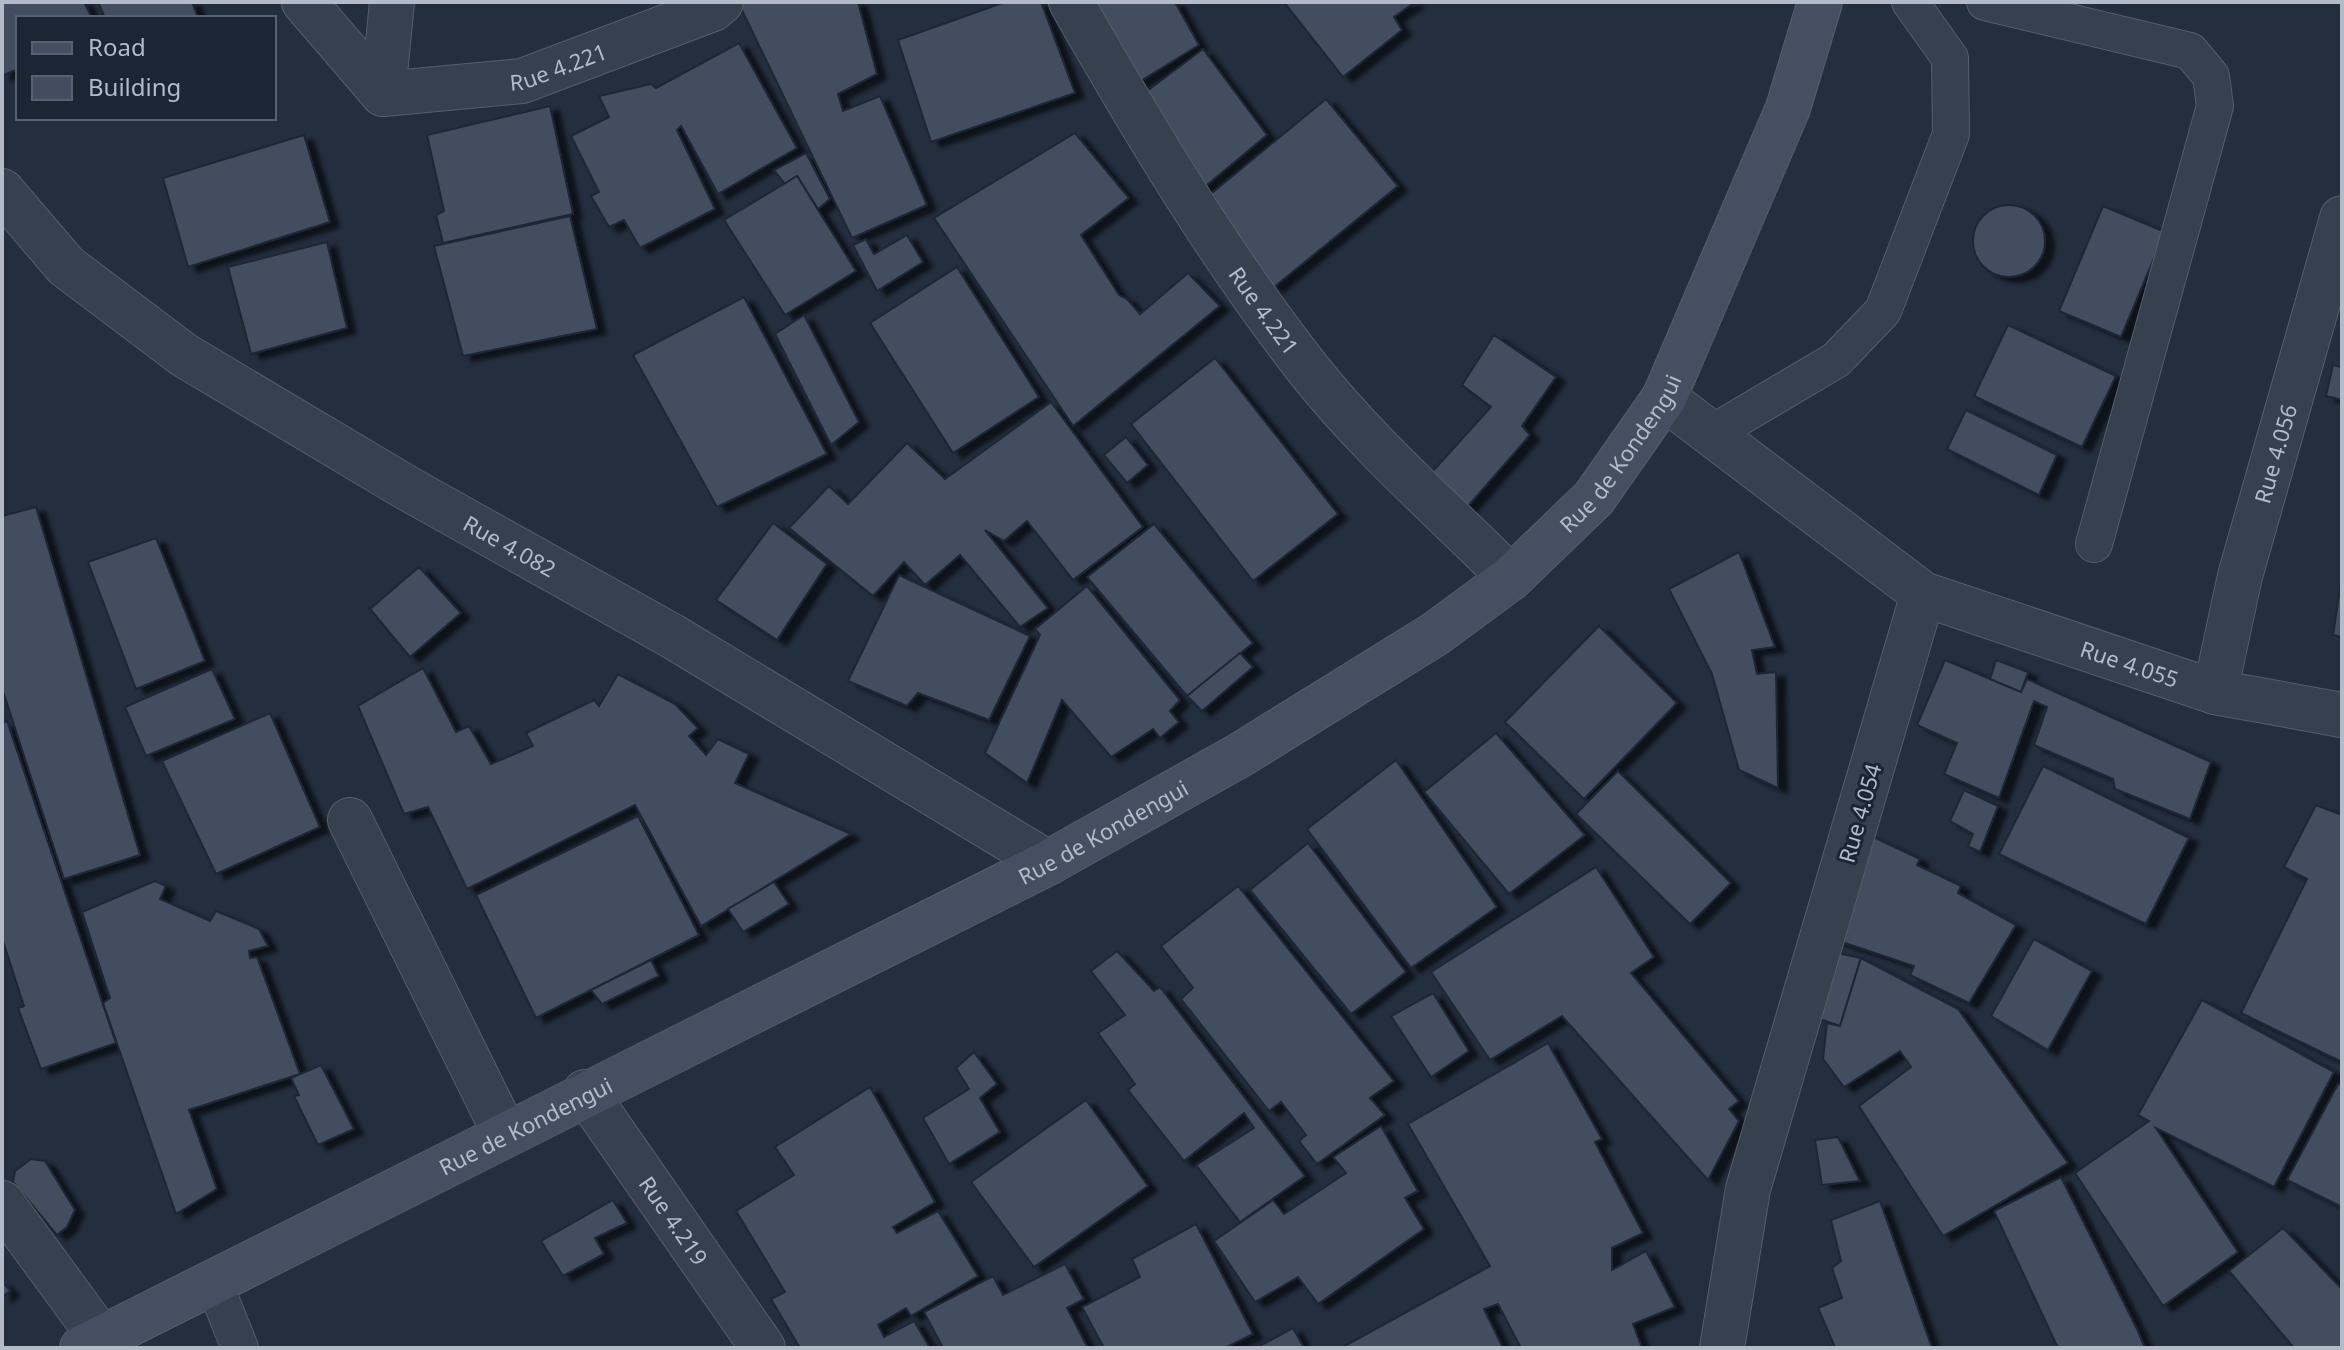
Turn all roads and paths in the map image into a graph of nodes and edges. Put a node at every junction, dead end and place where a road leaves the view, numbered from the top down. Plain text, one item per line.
1 (304, 2) edge
2 (392, 2) edge
3 (721, 2) edge
4 (1071, 2) edge
5 (1820, 2) edge
6 (1910, 2) edge
7 (1985, 2) edge
8 (383, 94) junction
9 (2, 191) edge
10 (2342, 218) edge
11 (1664, 398) junction
12 (1711, 434) junction
13 (2094, 544) dead end
14 (1511, 578) junction
15 (1923, 594) junction
16 (2215, 692) junction
17 (2342, 715) edge
18 (350, 820) dead end
19 (1048, 863) junction
20 (585, 1092) junction
21 (505, 1134) junction
22 (2, 1203) edge
23 (213, 1281) junction
24 (91, 1343) edge
25 (240, 1348) edge
26 (763, 1348) edge
27 (1722, 1348) edge

1 - 8 street
2 - 8 street
3 - 8 street, Rue 4.221
4 - 14 street, Rue 4.221
5 - 11 main road, Rue de Kondengui
6 - 12 lane
7 - 13 lane
9 - 19 street, Rue 4.082
10 - 16 street, Rue 4.056
11 - 12 street
11 - 14 main road, Rue de Kondengui
12 - 15 street
14 - 19 main road, Rue de Kondengui
15 - 16 street, Rue 4.055
15 - 27 street, Rue 4.054
16 - 17 street, Rue 4.055
18 - 21 street
19 - 20 main road, Rue de Kondengui
20 - 21 main road, Rue de Kondengui
20 - 26 street, Rue 4.219
21 - 23 main road, Rue de Kondengui
22 - 24 street
23 - 24 main road, Rue de Kondengui
23 - 25 lane

